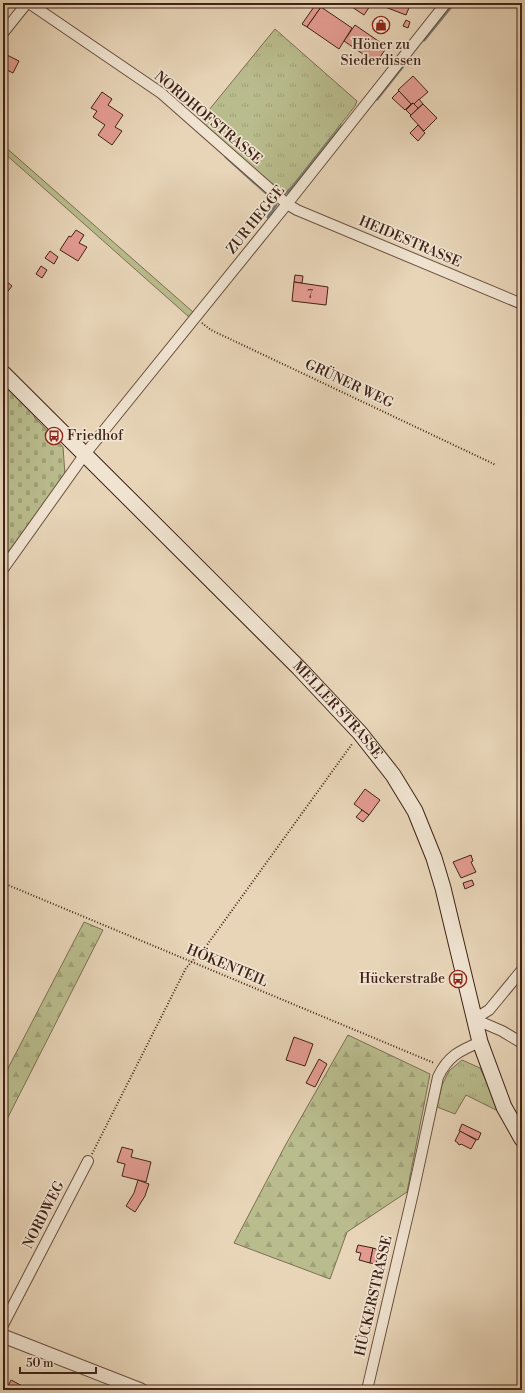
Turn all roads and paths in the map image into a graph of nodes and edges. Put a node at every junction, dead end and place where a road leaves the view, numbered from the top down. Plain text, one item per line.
1 (28, 3) edge
2 (446, 3) edge
3 (3, 32) edge
4 (287, 204) junction
5 (522, 304) edge
6 (194, 318) junction
7 (3, 372) edge
8 (85, 454) junction
9 (496, 465) dead end
10 (3, 569) edge
11 (360, 733) junction
12 (3, 883) edge
13 (192, 962) junction
14 (522, 970) edge
15 (474, 1018) junction
16 (480, 1042) junction
17 (522, 1044) edge
18 (443, 1066) junction
19 (522, 1139) edge
20 (88, 1161) joint
21 (3, 1325) edge
22 (3, 1336) edge
23 (141, 1390) edge
24 (367, 1390) edge

1 - 3 street
1 - 4 street, NORDHOFSTRASSE
2 - 4 street, ZUR HEGGE
4 - 5 street, HEIDESTRASSE
4 - 6 street, ZUR HEGGE
6 - 8 street, ZUR HEGGE
6 - 9 path, GRÜNER WEG
7 - 8 main road, MELLER STRASSE
8 - 10 street, ZUR HEGGE
8 - 11 main road, MELLER STRASSE
11 - 13 path
11 - 15 main road, MELLER STRASSE
12 - 13 path, HÖKENTEIL
13 - 18 path, HÖKENTEIL
13 - 20 path
14 - 15 street
15 - 16 main road, MELLER STRASSE
15 - 17 street
16 - 18 street, HÜCKERSTRASSE
16 - 19 main road, MELLER STRASSE
18 - 24 street, HÜCKERSTRASSE
20 - 21 street, NORDWEG
22 - 23 street

